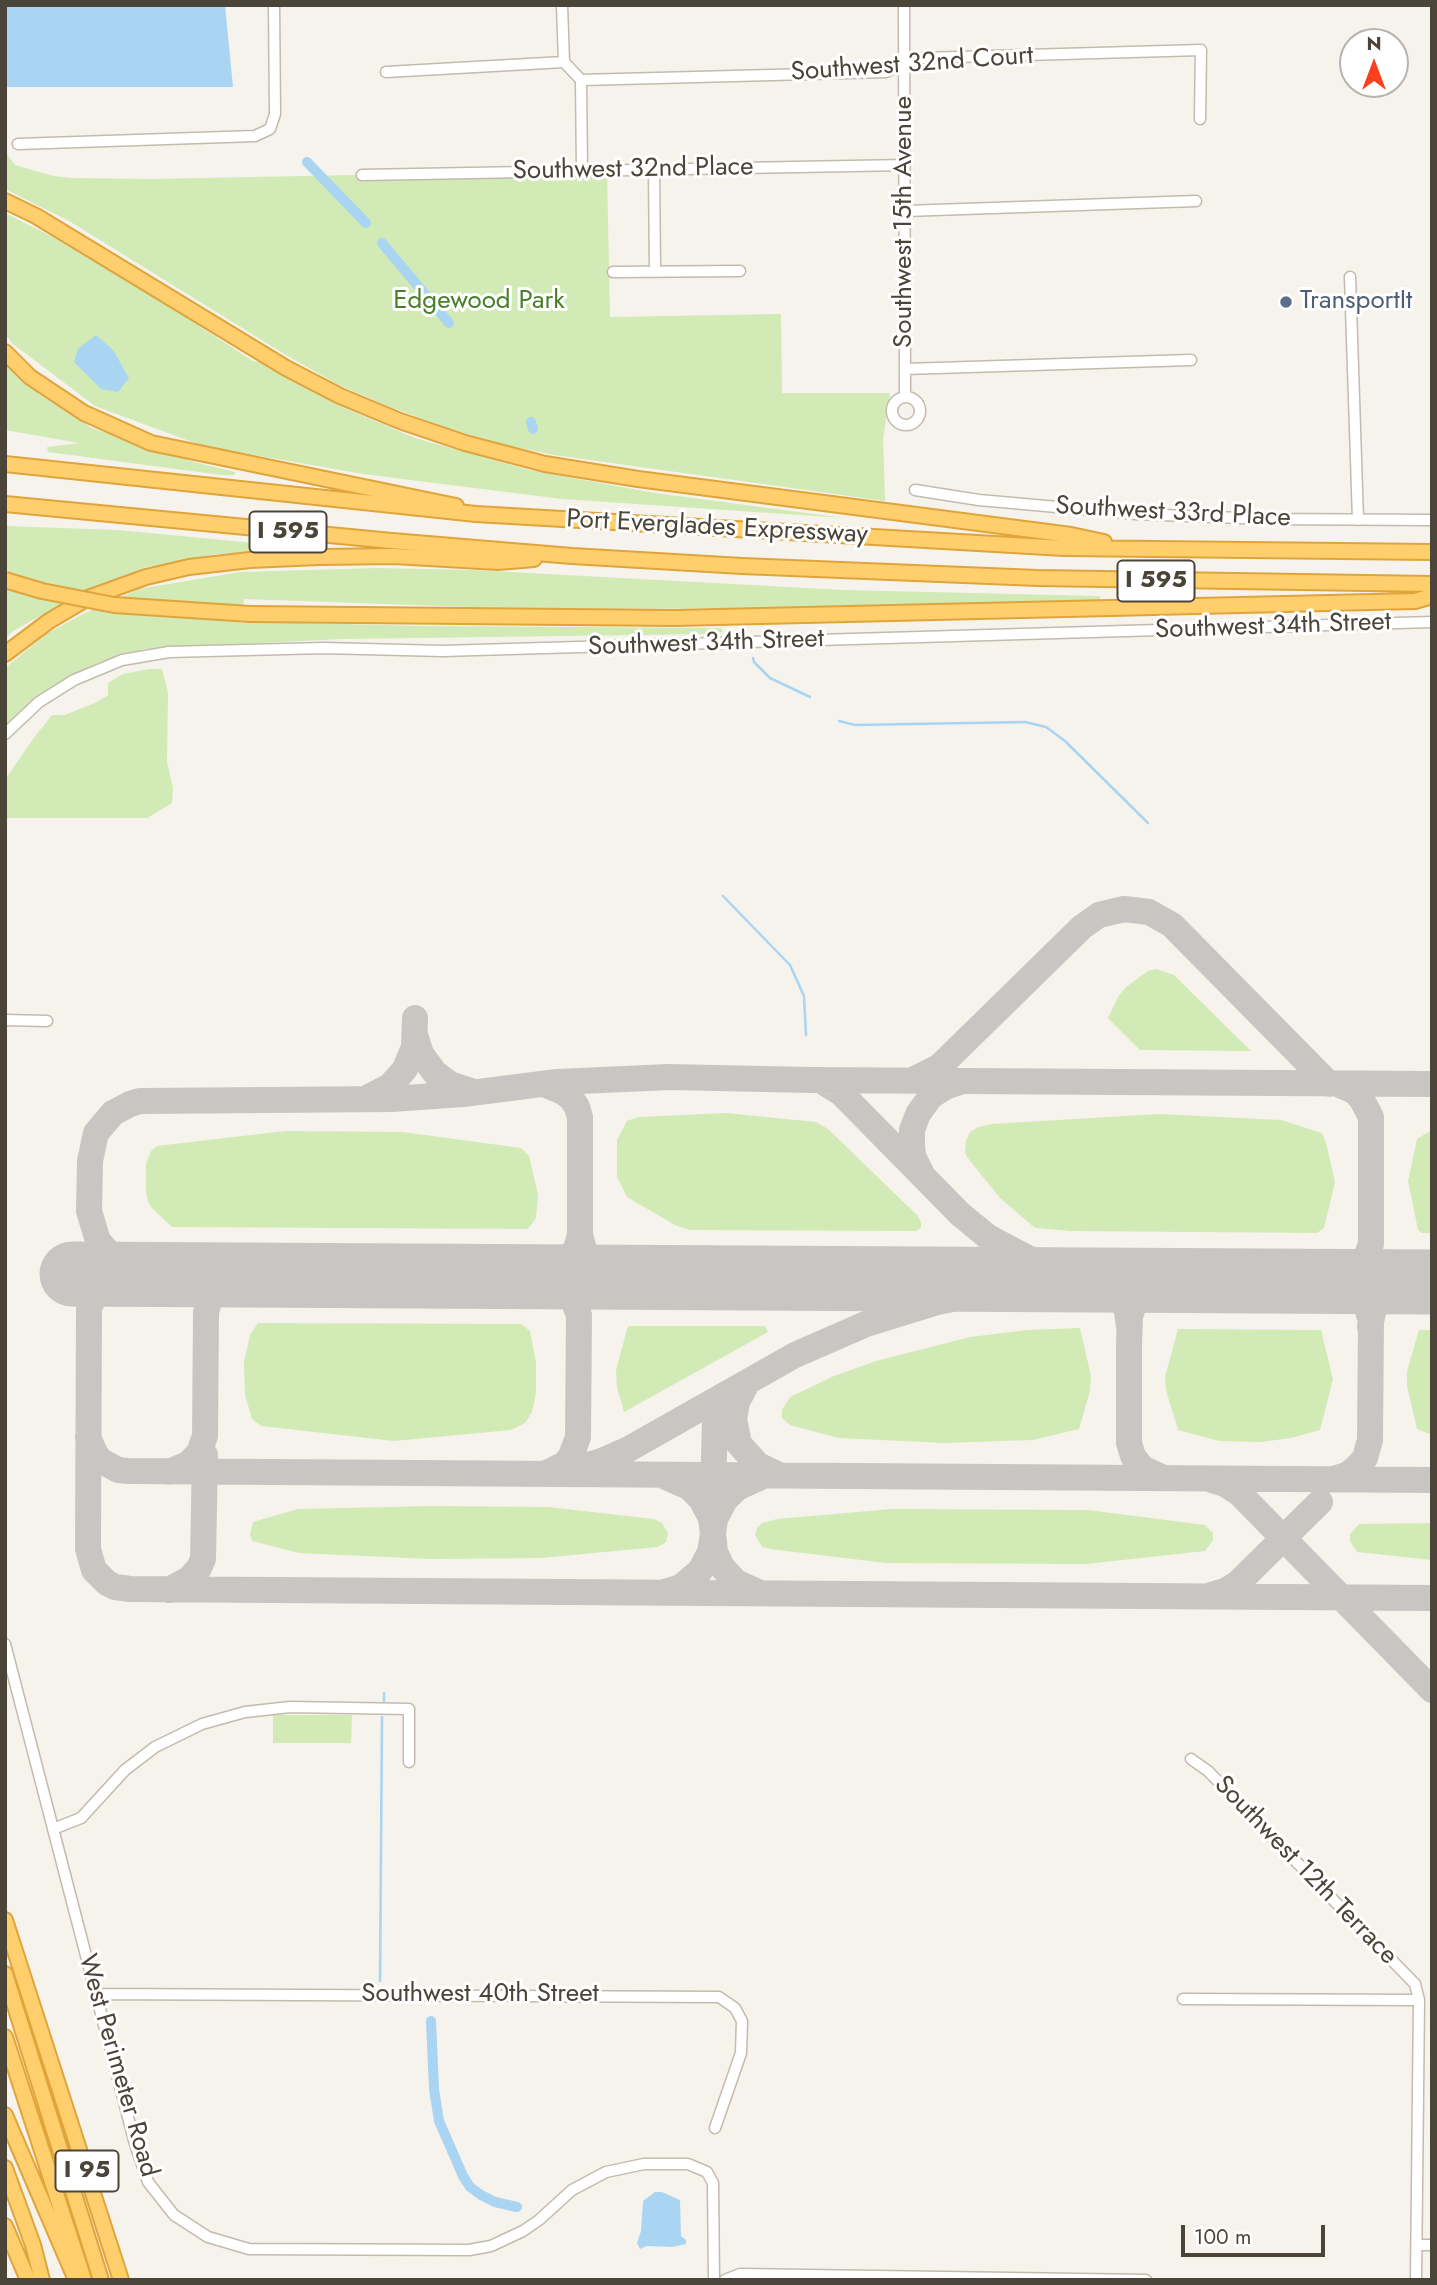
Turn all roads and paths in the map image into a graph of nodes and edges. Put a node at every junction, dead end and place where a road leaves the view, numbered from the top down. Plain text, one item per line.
1 (274, 5) edge
2 (562, 5) edge
3 (904, 5) edge
4 (564, 62) junction
5 (904, 63) junction
6 (386, 72) dead end
7 (581, 80) junction
8 (1200, 119) dead end
9 (18, 144) dead end
10 (905, 165) junction
11 (654, 170) junction
12 (582, 171) junction
13 (362, 175) dead end
14 (5, 201) edge
15 (1196, 201) dead end
16 (905, 211) junction
17 (740, 271) dead end
18 (613, 272) dead end
19 (655, 272) junction
20 (1350, 277) dead end
21 (5, 352) edge
22 (1191, 360) dead end
23 (905, 369) junction
24 (905, 396) dead end
25 (5, 464) edge
26 (915, 490) dead end
27 (5, 504) edge
28 (476, 514) junction
29 (1357, 520) junction
30 (1432, 520) edge
31 (1136, 550) junction
32 (1432, 552) edge
33 (572, 556) junction
34 (5, 580) edge
35 (1432, 584) edge
36 (1432, 596) edge
37 (1432, 622) edge
38 (5, 653) edge
39 (5, 734) edge
40 (5, 1020) edge
41 (47, 1021) dead end
42 (5, 1644) edge
43 (1191, 1759) dead end
44 (409, 1762) dead end
45 (53, 1829) junction
46 (5, 1920) edge
47 (5, 1974) edge
48 (96, 1994) junction
49 (1183, 1999) dead end
50 (1419, 2000) junction
51 (5, 2038) edge
52 (5, 2062) edge
53 (5, 2115) edge
54 (715, 2128) dead end
55 (5, 2168) edge
56 (5, 2226) edge
57 (1417, 2245) junction
58 (1432, 2245) edge
59 (28, 2280) edge
60 (42, 2280) edge
61 (76, 2280) edge
62 (84, 2280) edge
63 (101, 2280) edge
64 (121, 2280) edge
65 (714, 2280) edge
66 (725, 2280) edge
67 (1146, 2280) edge
68 (1416, 2280) edge

1 - 9 street
2 - 4 street
3 - 5 street, Southwest 15th Avenue
4 - 6 street
4 - 7 street
5 - 7 street, Southwest 32nd Court
5 - 8 street, Southwest 32nd Court
5 - 10 street, Southwest 15th Avenue
7 - 12 street
10 - 11 street, Southwest 32nd Place
10 - 16 street, Southwest 15th Avenue
11 - 12 street, Southwest 32nd Place
11 - 19 street
12 - 13 street, Southwest 32nd Place
14 - 31 highway
15 - 16 street
16 - 23 street, Southwest 15th Avenue
17 - 19 street
18 - 19 street
20 - 29 street
21 - 28 highway
22 - 23 street
23 - 24 street, Southwest 15th Avenue
25 - 28 highway, Port Everglades Expressway / I 595
26 - 29 street, Southwest 33rd Place
27 - 33 highway, Port Everglades Expressway / I 595
28 - 31 highway, Port Everglades Expressway / I 595
29 - 30 street, Southwest 33rd Place
31 - 32 highway, Port Everglades Expressway / I 595
33 - 35 highway, Port Everglades Expressway / I 595
33 - 38 highway
34 - 36 highway, bridge
37 - 39 street, Southwest 34th Street
40 - 41 street
42 - 45 street, West Perimeter Road
43 - 50 street, Southwest 12th Terrace
44 - 45 street
45 - 48 street, West Perimeter Road
46 - 64 highway, I 95
47 - 63 highway
48 - 54 street, Southwest 40th Street
48 - 65 street, West Perimeter Road
49 - 50 street
50 - 57 street
51 - 62 highway
52 - 61 highway, I 95
53 - 61 highway
55 - 60 highway
56 - 59 highway
57 - 58 street
57 - 68 street
66 - 67 street

